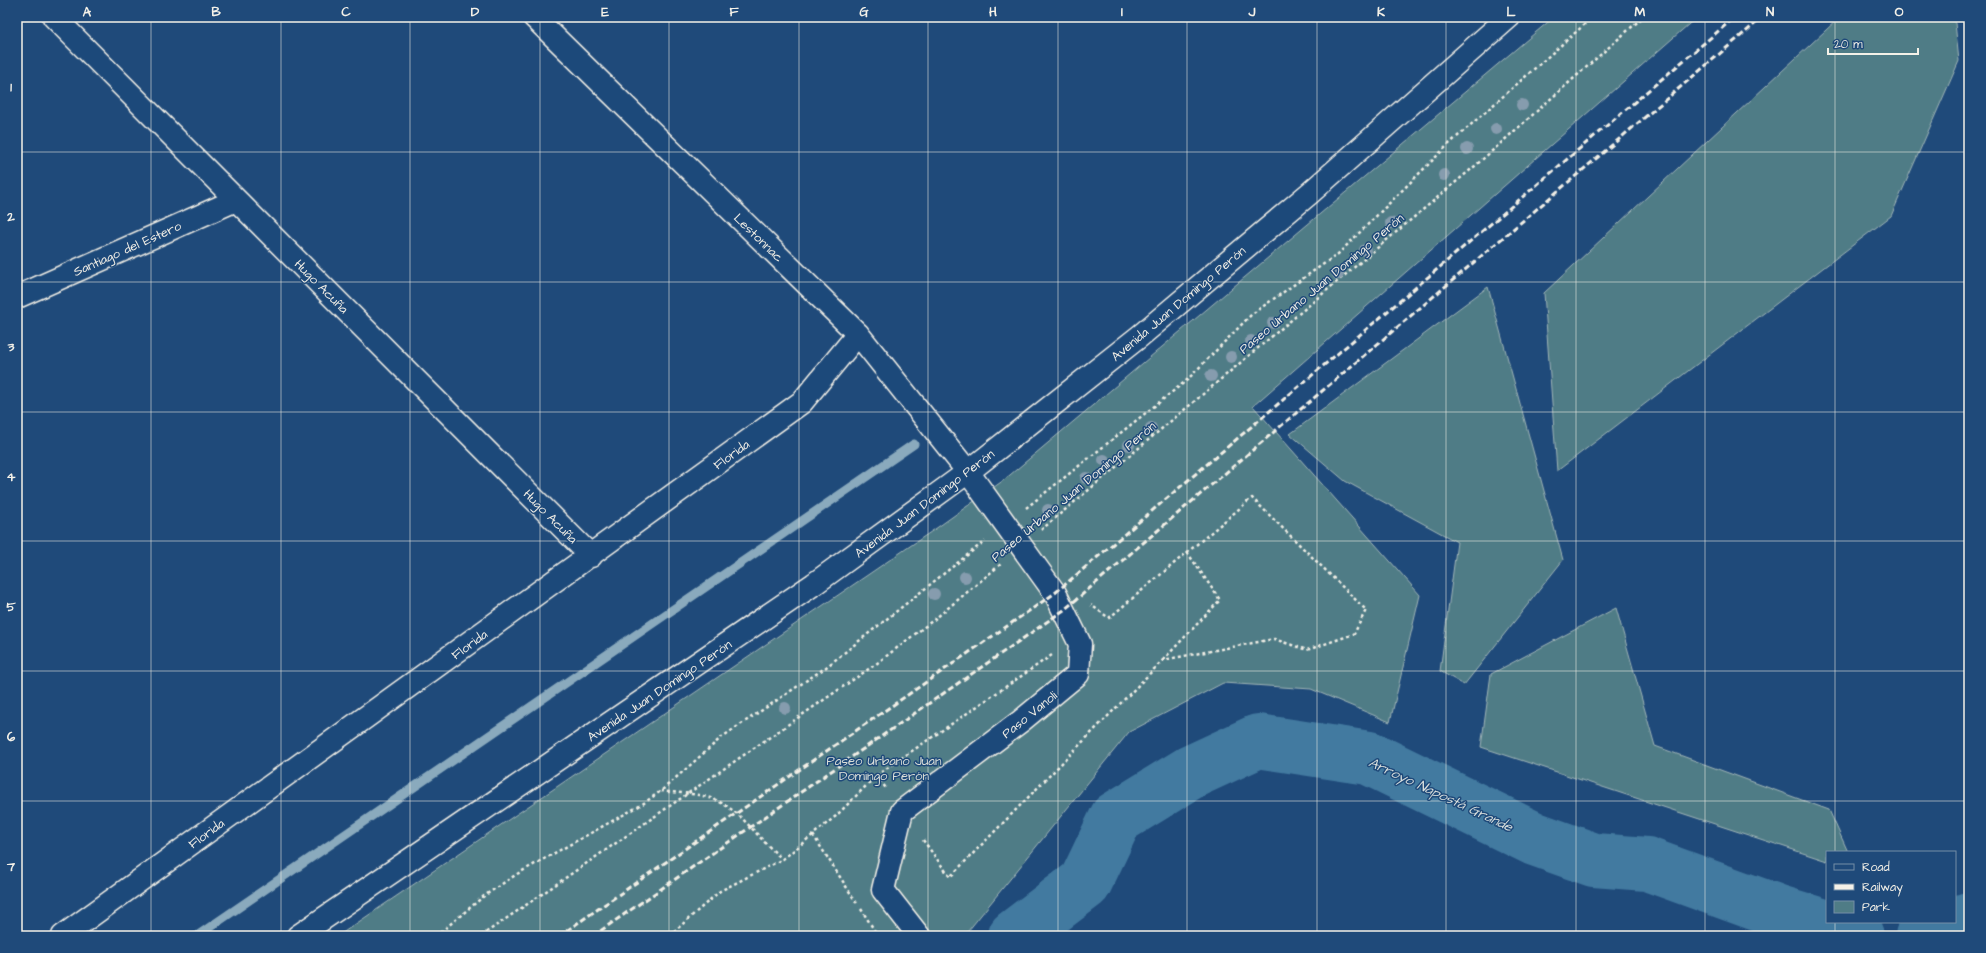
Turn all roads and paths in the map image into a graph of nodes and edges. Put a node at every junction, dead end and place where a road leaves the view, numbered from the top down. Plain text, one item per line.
1 (54, 17) edge
2 (534, 17) edge
3 (1509, 17) edge
4 (1593, 17) edge
5 (1643, 17) edge
6 (236, 200) junction
7 (17, 297) edge
8 (858, 334) junction
9 (968, 472) junction
10 (1005, 524) junction
11 (1022, 547) junction
12 (1187, 552) junction
13 (591, 556) junction
14 (1087, 599) dead end
15 (1057, 651) dead end
16 (1163, 660) junction
17 (877, 775) junction
18 (661, 791) junction
19 (688, 794) junction
20 (902, 811) junction
21 (813, 835) junction
22 (783, 859) junction
23 (64, 936) edge
24 (298, 936) edge
25 (436, 936) edge
26 (481, 936) edge
27 (669, 936) edge
28 (878, 936) edge
29 (919, 936) edge

1 - 6 street, Hugo Acuña
2 - 8 street, Lestonnac
3 - 9 street, Avenida Juan Domingo Perón
4 - 10 path, Paseo Urbano Juan Domingo Perón
5 - 11 path, Paseo Urbano Juan Domingo Perón
6 - 7 street, Santiago del Estero
6 - 13 street, Hugo Acuña
8 - 9 street, Lestonnac
8 - 13 street, Florida
9 - 10 street, Paso Vanoli
9 - 24 street, Avenida Juan Domingo Perón
10 - 11 street, Paso Vanoli
10 - 18 path, Paseo Urbano Juan Domingo Perón
11 - 19 path, Paseo Urbano Juan Domingo Perón
11 - 20 street, Paso Vanoli
12 - 14 path
12 - 16 path
12 - 16 path
13 - 23 street, Florida
15 - 17 path
16 - 20 path
17 - 20 path
17 - 21 path
18 - 19 path
18 - 25 path, Paseo Urbano Juan Domingo Perón
19 - 22 path
19 - 26 path, Paseo Urbano Juan Domingo Perón
20 - 29 street
21 - 22 path
21 - 28 path
22 - 27 path

